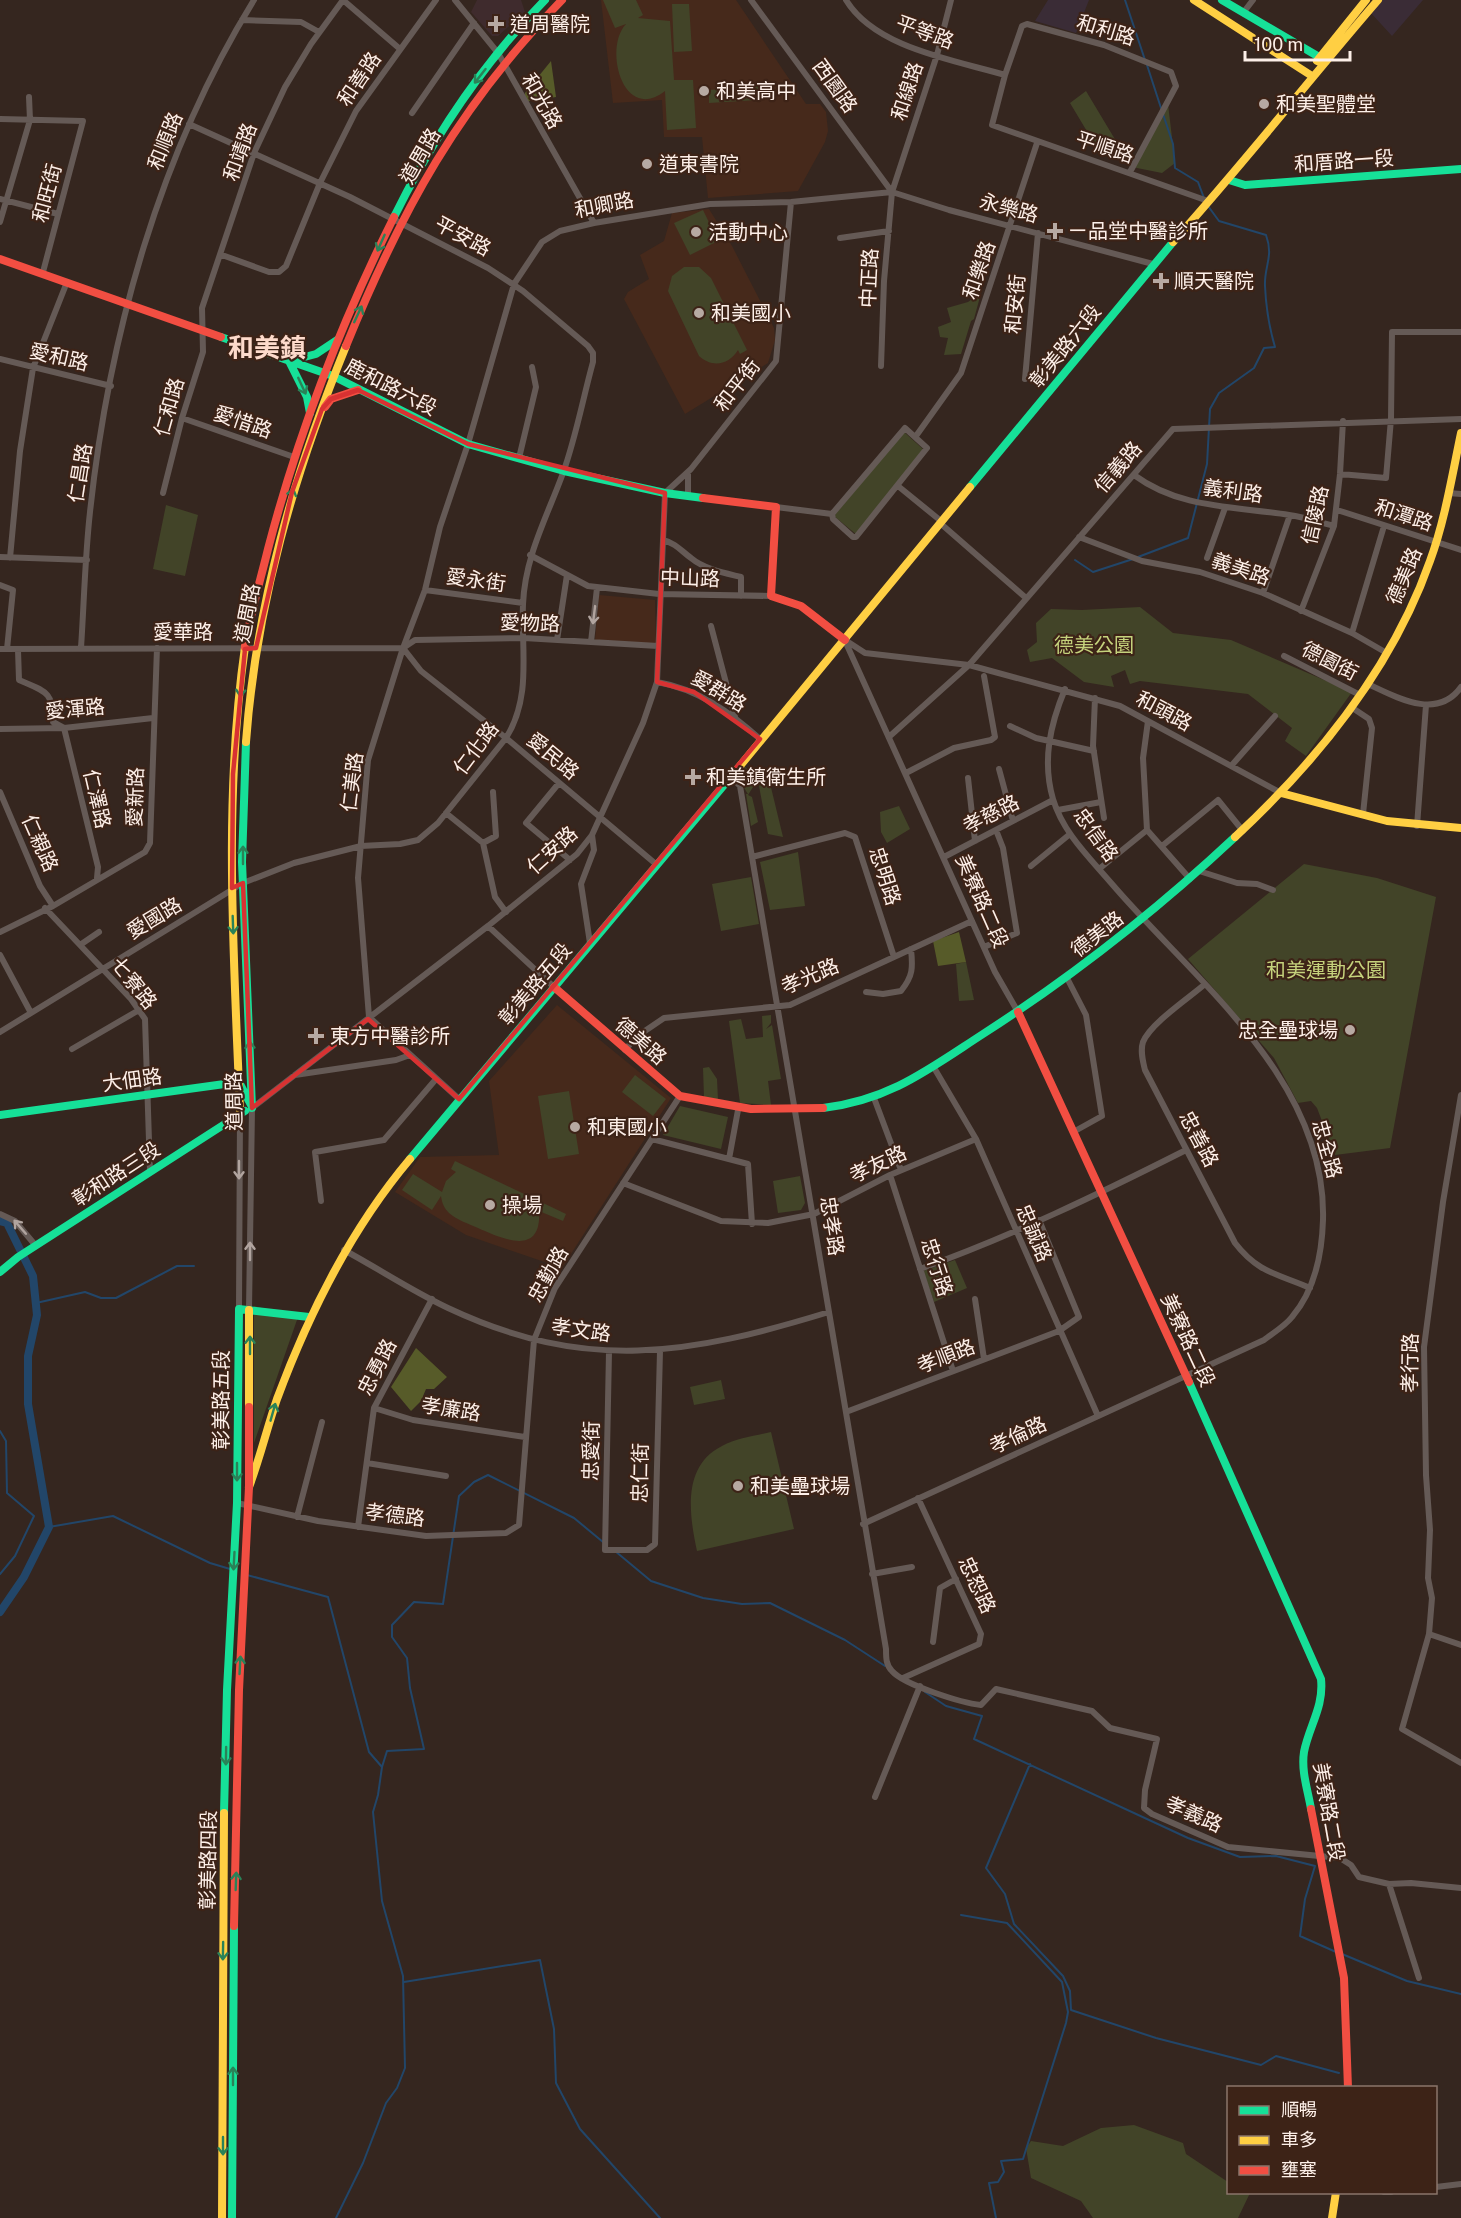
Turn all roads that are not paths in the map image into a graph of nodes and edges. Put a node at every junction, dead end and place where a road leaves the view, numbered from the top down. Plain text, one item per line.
1 (254, 0) edge
2 (343, 0) edge
3 (436, 0) edge
4 (455, 0) edge
5 (545, 0) edge
6 (562, 0) edge
7 (752, 0) edge
8 (846, 0) edge
9 (951, 0) edge
10 (1194, 0) edge
11 (1222, 0) edge
12 (1253, 0) edge
13 (1366, 0) edge
14 (1378, 0) edge
15 (1243, 13) junction
16 (242, 20) junction
17 (474, 23) junction
18 (319, 32) junction
19 (400, 49) junction
20 (498, 53) junction
21 (936, 55) junction
22 (1323, 58) junction
23 (503, 65) junction
24 (1005, 75) junction
25 (1312, 76) junction
26 (29, 97) dead end
27 (412, 113) dead end
28 (0, 119) edge
29 (30, 120) junction
30 (189, 123) junction
31 (992, 125) joint
32 (1038, 143) junction
33 (254, 153) junction
34 (1461, 169) edge
35 (1130, 172) junction
36 (1229, 180) junction
37 (320, 183) junction
38 (892, 192) junction
39 (3, 200) edge
40 (1208, 201) junction
41 (792, 202) junction
42 (58, 214) junction
43 (392, 218) junction
44 (0, 222) edge
45 (402, 223) junction
46 (594, 223) junction
47 (1012, 226) junction
48 (889, 231) junction
49 (1038, 233) junction
50 (840, 237) dead end
51 (222, 255) junction
52 (0, 259) edge
53 (1153, 264) junction
54 (43, 272) junction
55 (67, 282) junction
56 (514, 284) junction
57 (129, 304) junction
58 (203, 330) junction
59 (1461, 332) edge
60 (337, 340) junction
61 (0, 359) edge
62 (289, 361) junction
63 (881, 366) dead end
64 (532, 367) dead end
65 (33, 368) junction
66 (329, 374) junction
67 (1025, 379) dead end
68 (111, 386) junction
69 (358, 390) junction
70 (322, 409) junction
71 (310, 413) junction
72 (182, 418) junction
73 (1391, 419) junction
74 (1461, 419) edge
75 (1343, 421) junction
76 (1461, 433) edge
77 (916, 436) junction
78 (468, 444) junction
79 (294, 457) junction
80 (519, 458) junction
81 (564, 471) junction
82 (688, 472) junction
83 (1340, 474) junction
84 (1134, 475) junction
85 (898, 486) junction
86 (163, 493) dead end
87 (665, 493) junction
88 (1448, 493) junction
89 (1461, 494) edge
90 (688, 495) junction
91 (776, 507) junction
92 (1225, 508) junction
93 (1337, 510) junction
94 (832, 514) junction
95 (1290, 515) junction
96 (941, 522) junction
97 (1334, 526) junction
98 (1384, 526) junction
99 (1079, 537) junction
100 (663, 540) junction
101 (1436, 543) junction
102 (1461, 550) edge
103 (530, 555) junction
104 (0, 557) edge
105 (10, 558) junction
106 (1208, 558) dead end
107 (87, 560) junction
108 (567, 575) junction
109 (0, 585) edge
110 (597, 588) junction
111 (425, 590) junction
112 (1263, 593) junction
113 (659, 594) junction
114 (741, 596) junction
115 (771, 596) junction
116 (1026, 598) junction
117 (523, 603) junction
118 (1301, 611) junction
119 (711, 626) dead end
120 (1352, 633) junction
121 (524, 638) junction
122 (557, 640) junction
123 (845, 640) junction
124 (591, 642) junction
125 (658, 646) junction
126 (81, 648) junction
127 (157, 648) junction
128 (245, 648) junction
129 (256, 648) junction
130 (403, 648) junction
131 (4, 649) edge
132 (18, 650) junction
133 (1385, 652) junction
134 (1284, 656) dead end
135 (969, 665) junction
136 (984, 676) dead end
137 (657, 682) junction
138 (1368, 684) junction
139 (1461, 687) edge
140 (1065, 689) junction
141 (1360, 695) junction
142 (1095, 698) junction
143 (1426, 705) junction
144 (1351, 706) junction
145 (1275, 716) dead end
146 (735, 717) junction
147 (153, 718) junction
148 (1148, 721) junction
149 (1010, 726) dead end
150 (64, 728) junction
151 (0, 729) edge
152 (890, 736) junction
153 (506, 738) junction
154 (760, 739) junction
155 (1048, 741) junction
156 (1094, 751) junction
157 (1234, 763) junction
158 (999, 769) dead end
159 (906, 773) junction
160 (731, 777) junction
161 (968, 778) dead end
162 (559, 783) junction
163 (0, 792) edge
164 (493, 792) dead end
165 (1281, 793) junction
166 (1053, 800) junction
167 (1101, 802) junction
168 (1058, 810) junction
169 (446, 813) junction
170 (1363, 814) junction
171 (602, 818) junction
172 (1104, 818) dead end
173 (1012, 821) junction
174 (1417, 826) junction
175 (1461, 828) edge
176 (996, 830) junction
177 (1147, 830) junction
178 (1242, 831) junction
179 (1070, 834) junction
180 (592, 836) junction
181 (975, 841) junction
182 (483, 843) junction
183 (361, 846) junction
184 (1162, 846) junction
185 (752, 856) junction
186 (944, 857) junction
187 (570, 860) junction
188 (657, 865) junction
189 (1031, 866) dead end
190 (1099, 869) junction
191 (1199, 871) junction
192 (97, 878) junction
193 (1190, 879) junction
194 (243, 883) junction
195 (232, 888) junction
196 (1273, 890) dead end
197 (53, 906) junction
198 (45, 908) junction
199 (506, 912) junction
200 (1142, 920) junction
201 (972, 921) junction
202 (488, 926) junction
203 (0, 932) edge
204 (99, 932) dead end
205 (590, 943) junction
206 (80, 945) junction
207 (984, 947) junction
208 (911, 949) junction
209 (0, 955) edge
210 (894, 957) junction
211 (102, 968) junction
212 (1067, 978) junction
213 (1205, 984) junction
214 (554, 987) junction
215 (866, 992) dead end
216 (778, 1008) junction
217 (139, 1010) junction
218 (31, 1012) junction
219 (1017, 1012) junction
220 (369, 1017) junction
221 (0, 1032) edge
222 (72, 1048) dead end
223 (625, 1050) junction
224 (410, 1055) junction
225 (933, 1066) junction
226 (294, 1075) junction
227 (436, 1078) junction
228 (239, 1082) junction
229 (149, 1094) junction
230 (680, 1095) junction
231 (1461, 1095) edge
232 (874, 1098) junction
233 (459, 1099) junction
234 (252, 1108) junction
235 (796, 1108) junction
236 (738, 1110) junction
237 (240, 1112) junction
238 (0, 1115) edge
239 (1075, 1131) junction
240 (652, 1138) junction
241 (976, 1139) junction
242 (1186, 1150) junction
243 (729, 1159) junction
244 (901, 1170) junction
245 (150, 1171) junction
246 (890, 1174) junction
247 (623, 1183) junction
248 (1103, 1192) junction
249 (321, 1201) dead end
250 (0, 1214) edge
251 (814, 1214) junction
252 (1039, 1220) junction
253 (752, 1224) junction
254 (1016, 1231) junction
255 (36, 1246) junction
256 (344, 1250) junction
257 (920, 1269) junction
258 (0, 1272) edge
259 (1310, 1288) junction
260 (432, 1299) junction
261 (975, 1299) dead end
262 (239, 1309) junction
263 (249, 1310) junction
264 (829, 1312) junction
265 (309, 1317) junction
266 (1059, 1331) junction
267 (534, 1340) junction
268 (660, 1351) junction
269 (609, 1352) junction
270 (984, 1359) junction
271 (953, 1371) junction
272 (1186, 1376) junction
273 (374, 1408) junction
274 (846, 1412) junction
275 (1098, 1416) junction
276 (322, 1422) dead end
277 (525, 1437) junction
278 (367, 1463) junction
279 (446, 1476) dead end
280 (249, 1488) junction
281 (523, 1495) joint
282 (918, 1498) junction
283 (237, 1503) junction
284 (249, 1505) junction
285 (297, 1517) junction
286 (863, 1524) junction
287 (358, 1527) junction
288 (605, 1550) joint
289 (912, 1567) dead end
290 (872, 1574) junction
291 (956, 1579) junction
292 (1429, 1634) junction
293 (933, 1642) dead end
294 (1461, 1645) edge
295 (903, 1678) junction
296 (920, 1686) junction
297 (227, 1690) junction
298 (239, 1690) junction
299 (1461, 1763) edge
300 (875, 1797) dead end
301 (237, 1831) junction
302 (224, 1833) junction
303 (1319, 1857) junction
304 (1389, 1884) junction
305 (1461, 1888) edge
306 (1419, 1978) dead end
307 (1347, 2086) edge
308 (1461, 2184) edge
309 (1437, 2187) edge
310 (1336, 2194) edge
311 (222, 2218) edge
312 (232, 2218) edge
313 (1332, 2218) edge

1 - 16 street, 和順路
2 - 18 street, 和靖路
2 - 19 street
3 - 19 street, 和善路
4 - 17 street, 和光路
5 - 20 main road, 道周路
6 - 23 main road, 道周路
7 - 38 street, 西園路
8 - 21 street, 平等路
9 - 21 street, 和線路
10 - 25 main road
11 - 15 main road
12 - 15 street
13 - 22 main road, 彰美路六段
14 - 22 main road, 彰美路六段
15 - 22 main road
16 - 18 street
16 - 30 street, 和順路
17 - 20 street, 和光路
17 - 27 street
18 - 33 street, 和靖路
19 - 37 street, 和善路
20 - 23 street, 和光路
20 -> 43 main road, 道周路
21 - 24 street, 平等路
21 - 38 street, 和線路
22 - 25 main road, 彰美路六段
23 - 45 main road, 道周路
23 - 46 street, 和光路
24 - 31 street, 和利路
24 - 35 street, 和利路
25 - 36 main road, 彰美路六段
26 - 29 street
28 - 29 street
29 - 39 street
29 - 42 street, 和旺街
30 - 33 street, 平安路
30 - 57 street, 和順路
31 - 32 street, 平順路
32 - 35 street, 平順路
32 - 47 street, 和樂路
33 - 37 street, 平安路
33 - 51 street, 和靖路
34 - 36 main road, 和厝路一段
35 - 40 street, 平順路
36 - 40 main road, 彰美路六段
37 - 43 street, 平安路
37 - 51 street, 和善路
38 - 41 street, 和卿路
38 - 47 street, 永樂路
38 - 48 street, 中正路
39 - 42 street
39 - 44 street
40 - 53 main road, 彰美路六段
41 - 46 street, 和卿路
41 - 82 street, 和平街
42 - 54 street, 和旺街
43 - 45 street, 平安路
43 -> 60 main road, 道周路
45 - 56 street, 平安路
66 -> 45 main road, 道周路
46 - 56 street, 和卿路
47 - 49 street, 永樂路
47 - 77 street, 和樂路
48 - 50 street
48 - 63 street, 中正路
49 - 53 street, 永樂路
49 - 67 street, 和安街
51 - 58 street, 和靖路
52 - 54 main road, 鹿和路六段
53 - 96 main road, 彰美路六段
54 - 55 main road, 鹿和路六段
55 - 57 main road, 鹿和路六段
55 - 65 street
56 - 78 street, 和卿路
56 - 81 street, 平安路
57 - 58 main road, 鹿和路六段
57 - 68 street, 仁昌路
58 - 62 main road, 鹿和路六段
58 - 72 street, 仁和路
59 - 73 street
60 - 62 main road
60 - 66 main road, 道周路
61 - 65 street, 愛和路
62 - 66 main road, 鹿和路六段
62 -> 71 main road
64 - 80 street
65 - 68 street, 愛和路
65 - 105 street
66 - 69 main road, 鹿和路六段
66 - 70 main road, 道周路
66 - 71 main road, 道周路
68 - 107 street, 仁昌路
69 - 70 main road
69 - 78 main road, 鹿和路六段
129 -> 70 main road, 道周路
71 - 79 main road, 道周路
72 - 79 street, 愛惜路
72 - 86 street, 仁和路
73 - 74 street, 信義路
73 - 75 street, 信義路
73 - 83 street
75 - 83 street, 信陵路
75 - 84 street, 信義路
76 - 88 main road, 德美路
77 - 85 street
77 - 94 street
78 - 80 main road, 鹿和路六段
78 - 111 street, 仁美路
79 - 128 main road, 道周路
80 - 81 main road, 鹿和路六段
81 - 87 main road, 鹿和路六段
81 - 103 street, 仁化路
82 - 87 street, 和平街
82 - 90 street
83 - 93 street, 信陵路
84 - 92 street, 義利路
84 - 99 street, 信義路
85 - 94 street
85 - 96 street
87 - 90 main road, 鹿和路六段
87 - 100 street, 仁安路
88 - 89 street
88 - 101 main road, 德美路
90 - 91 main road, 鹿和路六段
91 - 94 street
91 - 115 main road
92 - 95 street, 義利路
92 - 106 street
93 - 97 street, 信陵路
93 - 98 street, 和潭路
95 - 97 street, 義利路
95 - 112 street
96 - 116 street
96 - 123 main road, 彰美路六段
97 - 118 street, 信陵路
98 - 101 street, 和潭路
98 - 120 street
99 - 112 street, 義美路
99 - 116 street, 信義路
100 - 113 street, 仁安路
100 - 114 street
101 - 102 street, 和潭路
101 - 133 main road, 德美路
103 - 108 street, 中山路
103 - 117 street, 仁化路
104 - 105 street
105 - 107 street
107 - 126 street, 仁昌路
108 - 110 street, 中山路
108 - 122 street
109 - 131 street
110 - 113 street, 中山路
110 -> 124 street
111 - 117 street, 愛永街
111 - 130 street, 仁美路
112 - 118 street, 義美路
113 - 114 street, 中山路
113 - 125 street, 仁安路
114 - 115 street, 中山路
115 - 123 main road, 中山路
116 - 135 street, 信義路
117 - 121 street, 仁化路
118 - 120 street, 義美路
119 - 146 street
120 - 133 street, 義美路
121 - 122 street, 愛物路
121 - 130 street, 愛物路
121 - 153 street, 仁化路
122 - 124 street, 愛物路
123 - 135 street, 和頭路
123 - 152 street, 美寮路二段
123 - 154 main road, 彰美路五段
124 - 125 street, 愛物路
125 - 137 street, 仁安路
126 - 127 street, 愛華路
126 - 132 street, 愛華路
127 - 128 street, 愛華路
127 - 147 street, 愛新路
128 - 129 street, 愛華路
128 -> 195 main road, 道周路
129 - 130 street, 愛華路
194 -> 129 main road, 道周路
130 - 153 street, 愛民路
130 - 183 street, 仁美路
131 - 132 street, 愛華路
132 - 150 street
133 - 138 main road, 德美路
134 - 141 street, 德園街
135 - 140 street, 和頭路
135 - 152 street, 信義路
136 - 159 street
137 - 146 street, 愛群路
137 - 171 street, 仁安路
138 - 141 main road, 德美路
138 - 143 street
139 - 143 street
140 - 142 street, 和頭路
140 - 155 street, 忠信路
141 - 144 main road, 德美路
142 - 148 street, 和頭路
142 - 156 street
143 - 174 street
144 - 165 main road, 德美路
144 - 170 street
145 - 157 street
146 - 154 street, 愛群路
147 - 150 street, 愛渾路
147 - 192 street, 愛新路
148 - 157 street, 和頭路
148 - 177 street
149 - 155 street
150 - 151 street, 愛渾路
150 - 192 street, 仁澤路
152 - 159 street, 美寮路二段
153 - 162 street, 愛民路
153 - 169 street, 仁化路
154 - 160 main road, 彰美路五段
155 - 156 street
155 - 166 street, 忠信路
156 - 167 street
157 - 165 street, 和頭路
158 - 173 street
159 - 186 street, 美寮路二段
160 - 185 street, 忠孝路
160 - 188 main road, 彰美路五段
161 - 181 street
162 - 171 street, 愛民路
162 - 187 street
163 - 197 street, 仁親路
164 - 182 street
165 - 170 main road, 和頭路
165 - 178 main road, 德美路
166 - 168 street, 忠信路
166 - 173 street, 孝慈路
167 - 168 street
167 - 172 street
168 - 179 street, 忠信路
169 - 182 street
169 - 183 street, 仁化路
170 - 174 main road, 和頭路
171 - 180 street, 仁安路
171 - 188 street, 愛民路
173 - 176 street, 孝慈路
174 - 175 main road, 和頭路
176 - 181 street, 孝慈路
176 - 207 street
177 - 184 street
177 - 190 street
178 - 184 street
178 - 191 main road, 德美路
179 - 189 street
179 - 190 street, 忠信路
180 - 187 street, 仁安路
180 - 205 street
181 - 186 street, 孝慈路
182 - 199 street
183 - 194 street, 仁化路
183 - 220 street, 仁美路
184 - 193 street
185 - 210 street, 忠明路
185 - 216 street, 忠孝路
186 - 201 street, 美寮路二段
187 - 199 street, 仁安路
188 - 205 main road, 彰美路五段
190 - 200 street, 忠信路
191 - 193 main road, 德美路
191 - 196 street
192 - 197 street, 愛新路
193 - 200 main road, 德美路
194 - 195 street, 仁化路
234 -> 194 main road, 道周路
195 - 211 street, 愛國路
195 -> 228 main road, 道周路
197 - 198 street, 愛新路
198 - 203 street, 愛新路
198 - 206 street, 七寮路
199 - 202 street, 仁安路
200 - 212 main road, 德美路
200 - 213 street, 忠全路
201 - 207 street, 美寮路二段
201 - 208 street, 孝光路
202 - 214 street
202 - 220 street, 仁安路
204 - 206 street
205 - 214 main road, 彰美路五段
206 - 211 street, 七寮路
207 - 219 street, 美寮路二段
208 - 210 street, 孝光路
208 - 215 street
209 - 218 street
210 - 216 street, 孝光路
211 - 217 street, 七寮路
211 - 218 street, 愛國路
212 - 219 main road, 德美路
212 - 239 street
213 - 242 street, 忠善路
213 - 259 street, 忠全路
214 - 223 main road, 德美路
214 - 233 main road, 彰美路五段
216 - 223 street, 孝光路
216 - 235 street, 忠孝路
217 - 222 street
217 - 229 street, 七寮路
218 - 221 street, 愛國路
219 - 225 main road, 德美路
219 - 239 main road, 美寮路二段
220 - 224 street
220 - 226 street, 仁安路
223 - 230 main road, 德美路
224 - 226 street
224 - 227 street
225 - 232 main road, 德美路
225 - 241 street, 忠誠路
226 - 234 street, 仁安路
227 - 233 street
227 - 249 street
228 - 229 main road, 大佃路
228 - 234 main road
228 - 237 main road, 道周路
229 - 238 main road, 大佃路
229 - 245 street, 七寮路
230 - 236 main road, 德美路
230 - 240 street, 忠勤路
231 - 292 street, 孝行路
232 - 235 main road, 德美路
232 - 244 street
233 - 256 main road, 彰美路五段
234 - 237 main road, 彰和路三段
263 -> 234 street, 道周路
235 - 236 main road, 德美路
235 - 251 street, 忠孝路
236 - 243 street
237 - 245 main road, 彰和路三段
237 -> 262 street, 道周路
239 - 248 main road, 美寮路二段
240 - 243 street
240 - 247 street, 忠勤路
241 - 244 street, 孝友路
241 - 254 street, 忠誠路
242 - 248 street
242 - 259 street, 忠善路
243 - 253 street
244 - 246 street, 孝友路
245 - 255 main road, 彰和路三段
246 - 251 street, 孝友路
246 - 257 street, 忠行路
247 - 253 street, 孝友路
247 - 267 street, 忠勤路
248 - 252 street
248 - 272 main road, 美寮路二段
255 -> 250 street
251 - 253 street, 孝友路
251 - 264 street, 忠孝路
252 - 254 street
252 - 266 street
254 - 257 street
254 - 266 street, 忠誠路
255 - 258 main road, 彰和路三段
256 - 260 street, 孝文路
256 - 265 main road, 彰美路五段
257 - 271 street, 忠行路
259 - 272 street, 忠全路
260 - 267 street, 孝文路
260 - 273 street, 忠勇路
261 - 270 street
262 - 263 main road
262 -> 283 main road, 彰美路五段
263 - 265 main road
280 -> 263 main road, 彰美路五段
264 - 268 street, 孝文路
264 - 274 street, 忠孝路
280 -> 265 main road, 彰美路五段
266 - 270 street, 孝順路
266 - 275 street, 忠誠路
267 - 269 street, 孝文路
267 - 277 street, 忠勤路
268 - 269 street, 孝文路
268 - 288 street, 忠仁街
269 - 288 street, 忠愛街
270 - 271 street, 孝順路
271 - 274 street, 孝順路
272 - 275 street, 孝倫路
272 - 303 main road, 美寮路二段
273 - 277 street, 孝廉路
273 - 278 street, 忠勇路
274 - 286 street, 忠孝路
275 - 282 street, 孝倫路
276 - 285 street
277 - 281 street, 忠勤路
278 - 279 street
278 - 287 street, 忠勇路
280 - 284 main road, 彰美路五段
281 - 287 street, 孝德路
282 - 286 street, 孝倫路
282 - 291 street, 忠恕路
283 - 284 street, 孝德路
283 -> 297 main road, 彰美路四段
284 - 285 street, 孝德路
298 -> 284 main road, 彰美路四段
285 - 287 street, 孝德路
286 - 290 street, 忠孝路
289 - 290 street
290 - 295 street, 忠孝路
291 - 293 street
291 - 295 street, 忠恕路
292 - 294 street
292 - 299 street, 孝行路
295 - 296 street, 孝義路
296 - 300 street
296 - 303 street, 孝義路
297 - 298 main road
297 -> 302 main road, 彰美路四段
298 - 301 main road, 彰美路四段
301 - 302 main road
312 -> 301 main road, 彰美路四段
302 -> 311 main road, 彰美路四段
303 - 304 street, 孝義路
303 - 307 main road, 美寮路二段
304 - 305 street, 孝義路
304 - 306 street
308 - 309 street
310 - 313 main road

